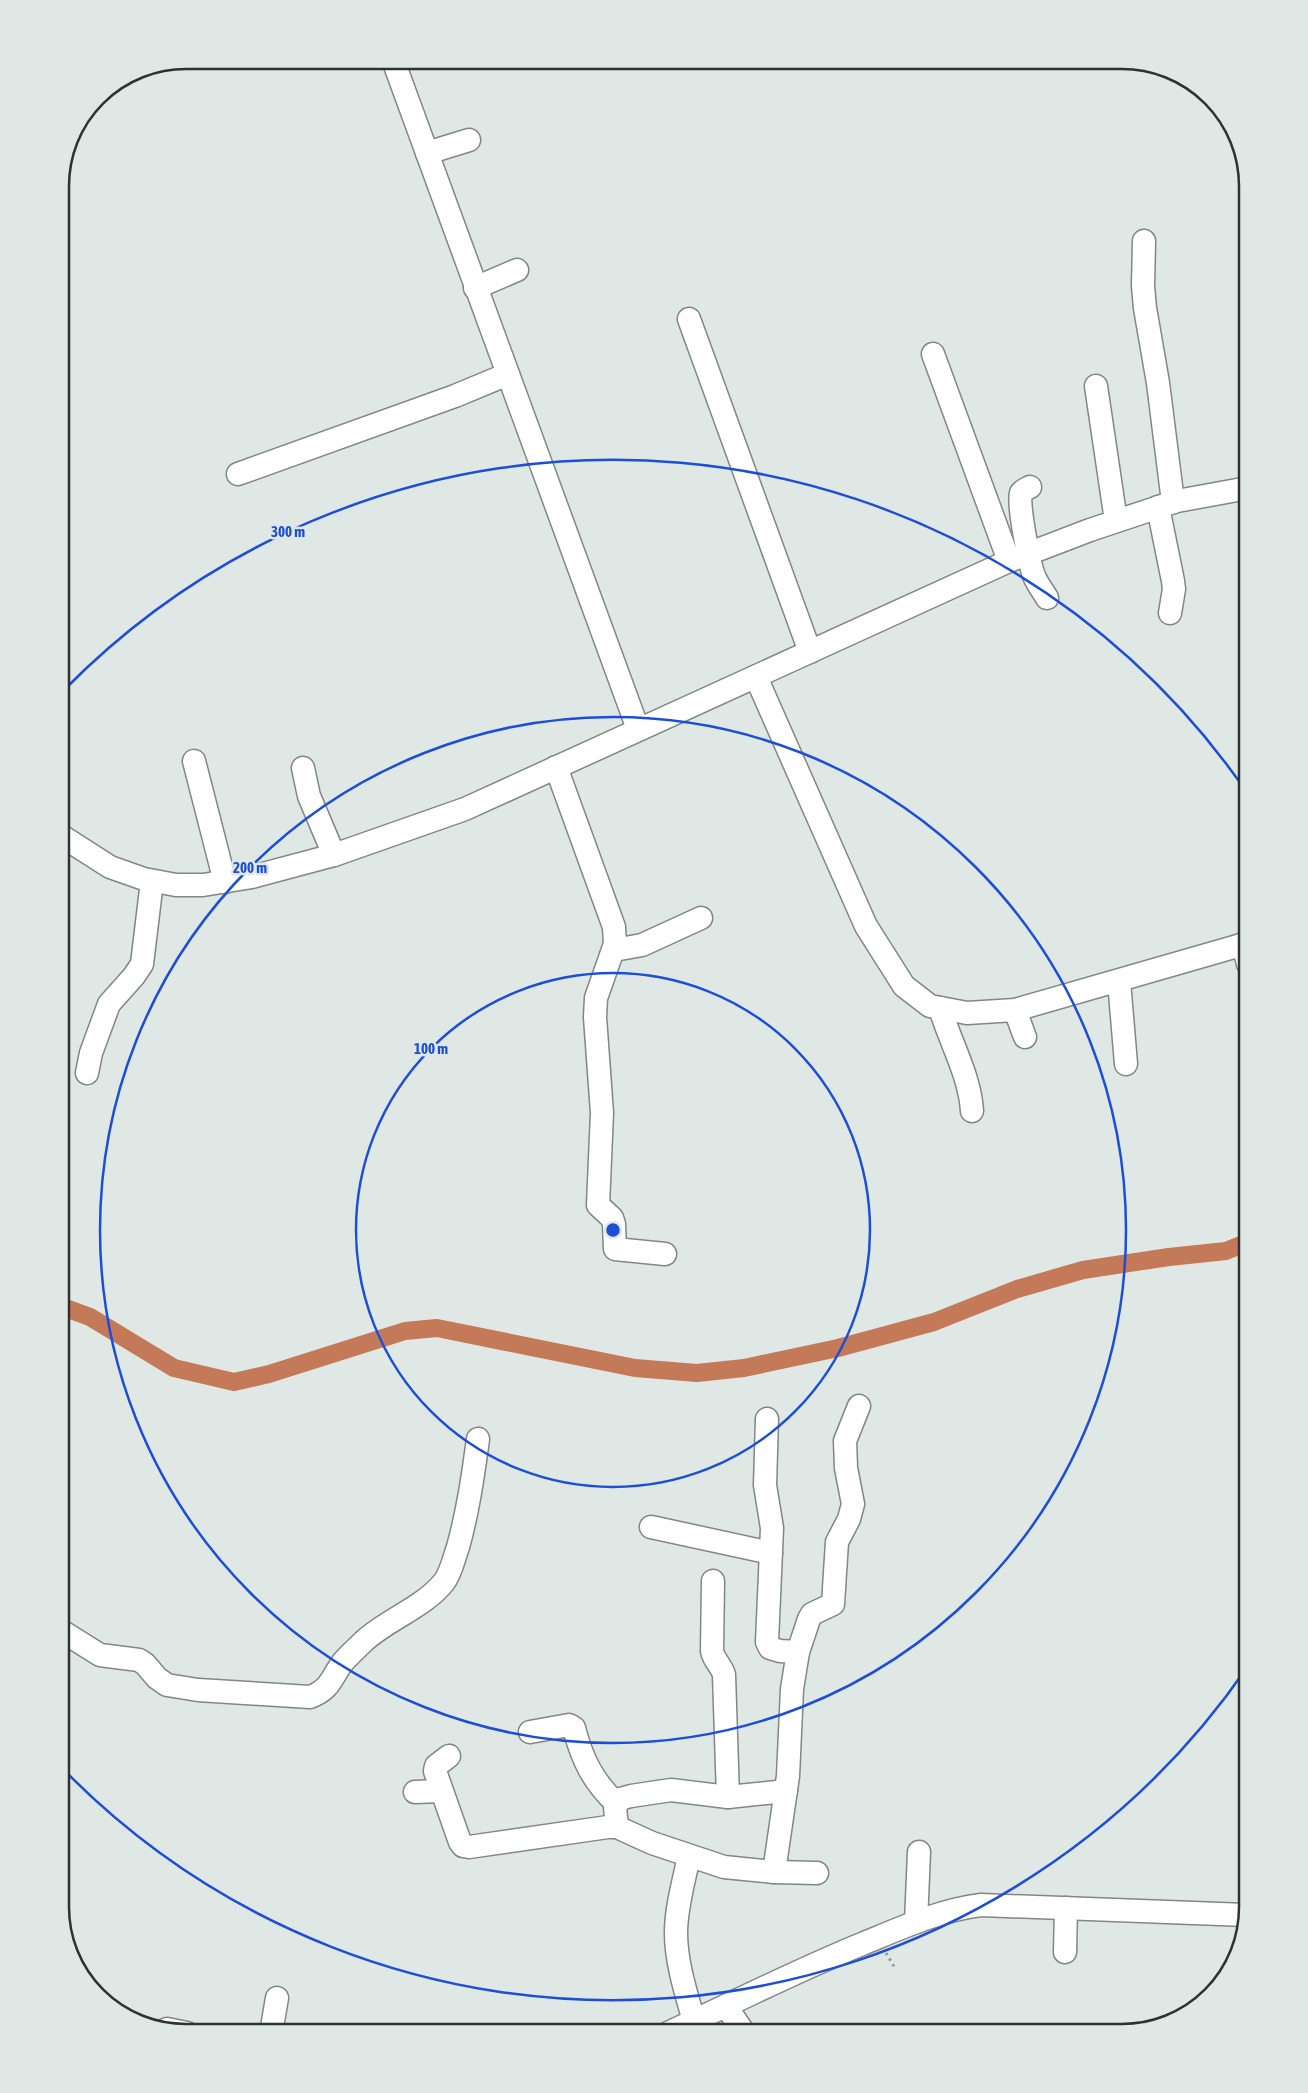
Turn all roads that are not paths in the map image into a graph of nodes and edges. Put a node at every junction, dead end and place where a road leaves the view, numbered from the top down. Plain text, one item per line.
1 (396, 69) edge
2 (470, 140) dead end
3 (427, 153) junction
4 (1144, 241) dead end
5 (518, 270) dead end
6 (475, 288) junction
7 (689, 319) dead end
8 (933, 354) dead end
9 (508, 374) junction
10 (1096, 386) dead end
11 (238, 474) dead end
12 (1030, 487) dead end
13 (1239, 490) edge
14 (1165, 505) junction
15 (1116, 521) junction
16 (1020, 557) junction
17 (1048, 598) dead end
18 (1170, 612) dead end
19 (810, 652) junction
20 (756, 678) junction
21 (638, 729) junction
22 (194, 761) dead end
23 (556, 766) junction
24 (303, 768) dead end
25 (69, 841) edge
26 (334, 856) junction
27 (152, 881) junction
28 (225, 882) junction
29 (700, 918) dead end
30 (614, 950) junction
31 (1239, 953) edge
32 (1118, 981) junction
33 (940, 1008) junction
34 (1015, 1010) junction
35 (1025, 1037) dead end
36 (1126, 1064) dead end
37 (87, 1073) dead end
38 (972, 1111) dead end
39 (665, 1254) dead end
40 (859, 1406) dead end
41 (767, 1419) dead end
42 (478, 1439) dead end
43 (651, 1527) dead end
44 (771, 1553) junction
45 (713, 1581) dead end
46 (69, 1636) edge
47 (798, 1652) junction
48 (530, 1732) dead end
49 (449, 1756) dead end
50 (441, 1791) junction
51 (786, 1791) junction
52 (415, 1792) dead end
53 (728, 1797) junction
54 (617, 1804) junction
55 (617, 1827) junction
56 (919, 1852) dead end
57 (689, 1856) junction
58 (774, 1872) junction
59 (817, 1873) dead end
60 (1066, 1908) junction
61 (1238, 1915) edge
62 (916, 1922) junction
63 (1065, 1952) dead end
64 (277, 1998) dead end
65 (726, 2006) junction
66 (694, 2021) junction
67 (273, 2024) edge
68 (688, 2024) edge
69 (738, 2024) edge

1 - 3 street
2 - 3 street
3 - 6 street
4 - 14 street
5 - 6 street
6 - 9 street
7 - 19 street
8 - 16 street
9 - 11 street
9 - 21 street
10 - 15 street
12 - 16 street
13 - 14 street
14 - 15 street
14 - 18 street
15 - 16 street
16 - 17 street
16 - 19 street
19 - 20 street
20 - 21 street
20 - 33 street
21 - 23 street
22 - 28 street
23 - 26 street
23 - 30 street
24 - 26 street
25 - 27 street
26 - 28 street
27 - 28 street
27 - 37 street
29 - 30 street
30 - 39 street
31 - 32 street
32 - 34 street
32 - 36 street
33 - 34 street
33 - 38 street
34 - 35 street
40 - 47 street
41 - 44 street
42 - 46 street
43 - 44 street
44 - 47 street
45 - 53 street
47 - 51 street
48 - 54 street
49 - 50 street
50 - 52 street
50 - 55 street
51 - 53 street
51 - 58 street
53 - 54 street
54 - 55 street
55 - 57 street
56 - 62 street
57 - 58 street
57 - 66 street
58 - 59 street
60 - 61 street
60 - 62 street
60 - 63 street
62 - 65 street
64 - 67 street
65 - 66 street
65 - 69 street
66 - 68 street

